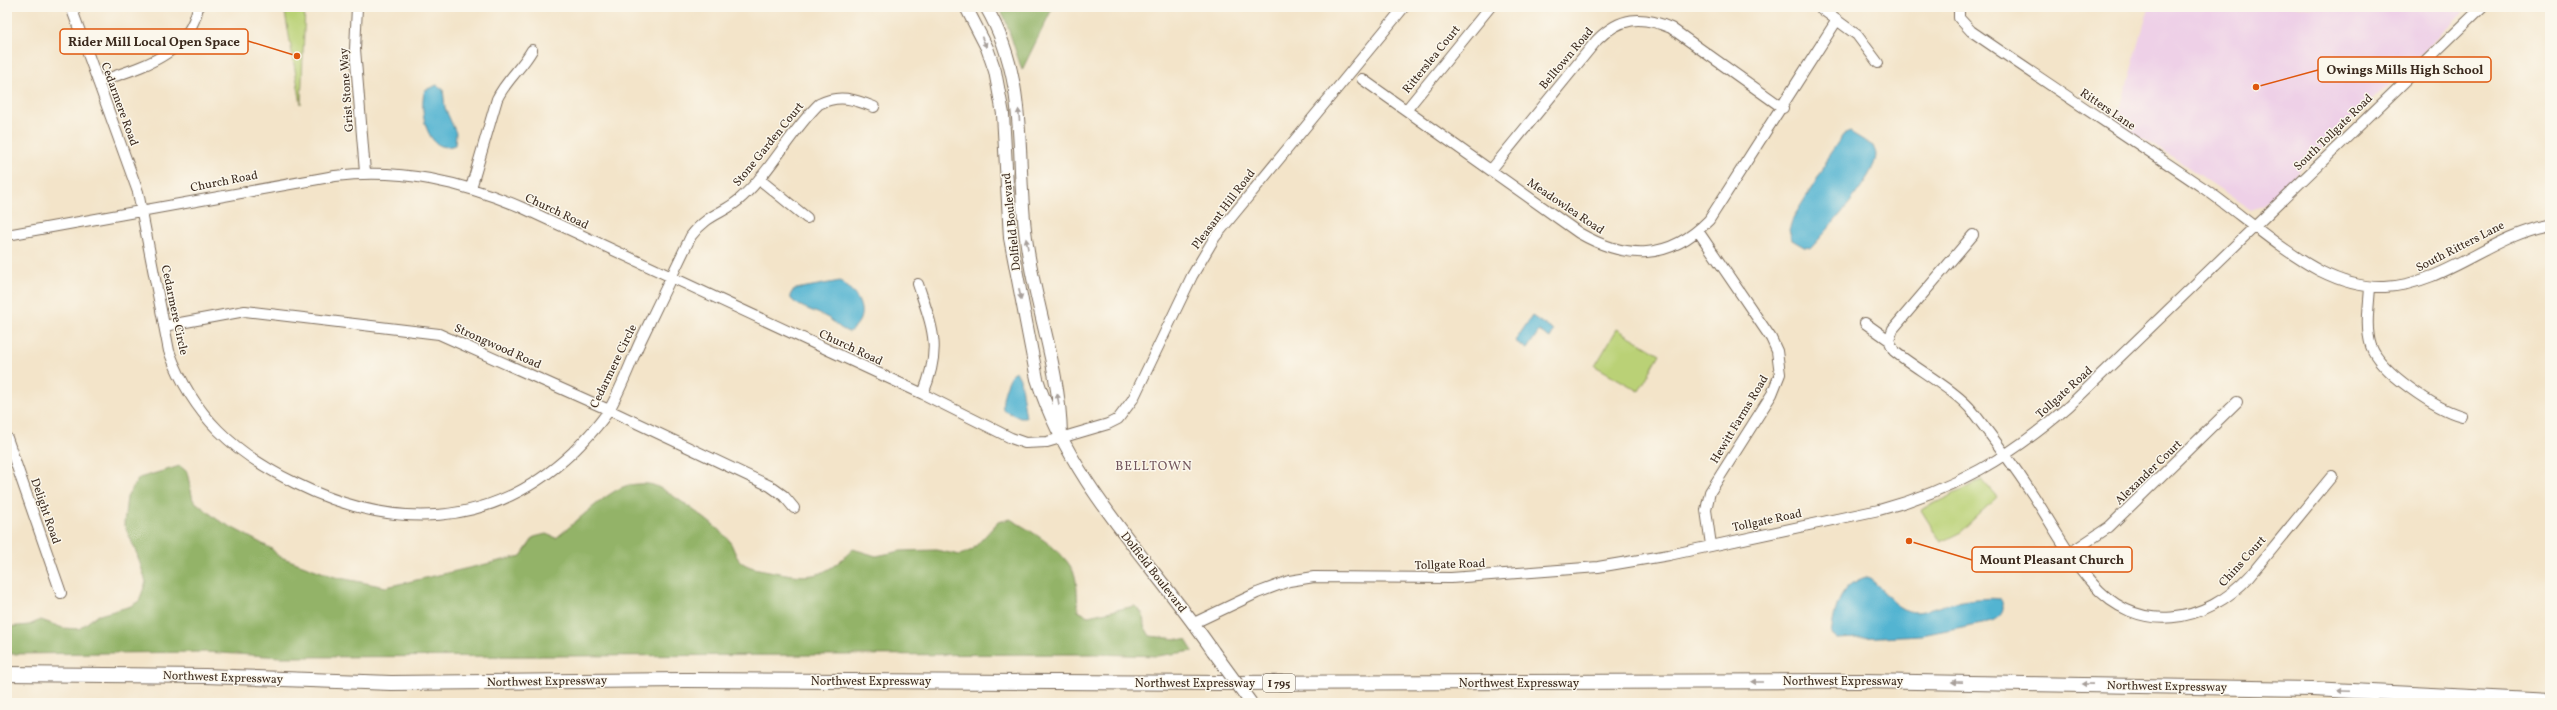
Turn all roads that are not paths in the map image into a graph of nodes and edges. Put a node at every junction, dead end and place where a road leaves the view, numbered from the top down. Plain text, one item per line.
1 (71, 7) edge
2 (198, 7) edge
3 (357, 7) edge
4 (966, 7) edge
5 (986, 7) edge
6 (1404, 7) edge
7 (1490, 7) edge
8 (1819, 7) edge
9 (1959, 7) edge
10 (2482, 7) edge
11 (1837, 20) junction
12 (532, 50) dead end
13 (1878, 63) dead end
14 (1362, 79) dead end
15 (98, 82) junction
16 (874, 108) dead end
17 (1783, 108) junction
18 (1407, 109) junction
19 (1491, 170) junction
20 (365, 172) junction
21 (759, 179) junction
22 (471, 188) junction
23 (141, 211) junction
24 (808, 218) dead end
25 (2255, 225) junction
26 (2550, 225) edge
27 (1698, 231) junction
28 (7, 235) edge
29 (1973, 235) dead end
30 (670, 278) junction
31 (918, 284) dead end
32 (2370, 287) junction
33 (1865, 323) dead end
34 (164, 326) junction
35 (1889, 340) junction
36 (923, 394) junction
37 (2237, 402) dead end
38 (609, 410) junction
39 (2462, 416) dead end
40 (7, 438) edge
41 (1061, 438) junction
42 (2007, 455) junction
43 (2332, 476) dead end
44 (794, 508) dead end
45 (1711, 545) junction
46 (2070, 553) junction
47 (61, 593) dead end
48 (1194, 623) junction
49 (7, 674) edge
50 (2550, 701) edge
51 (1251, 703) edge

1 - 15 street, Cedarmere Road
2 - 15 street
3 - 20 street, Grist Stone Way
4 -> 41 main road, Dolfield Boulevard
41 -> 5 main road, Dolfield Boulevard
6 - 41 street, Pleasant Hill Road
7 - 18 street, Ritterslea Court
8 - 11 street
9 - 25 street, Ritters Lane
10 - 25 street, South Tollgate Road
11 - 13 street
11 - 17 street, Meadowlea Road
12 - 22 street
14 - 18 street, Meadowlea Road
15 - 23 street, Cedarmere Road
16 - 21 street, Stone Garden Court
17 - 19 street, Belltown Road
17 - 27 street, Meadowlea Road
18 - 19 street, Meadowlea Road
19 - 27 street, Meadowlea Road
20 - 22 street, Church Road
20 - 23 street, Church Road
21 - 24 street
21 - 30 street, Stone Garden Court
22 - 30 street, Church Road
23 - 28 street, Church Road
23 - 34 street, Cedarmere Circle
25 - 32 street, South Ritters Lane
25 - 42 street, Tollgate Road
26 - 32 street, South Ritters Lane
27 - 45 street, Hewitt Farms Road
29 - 35 street
30 - 36 street, Church Road
30 - 38 street, Cedarmere Circle
31 - 36 street
32 - 39 street
33 - 35 street, Chins Court
34 - 38 street, Strongwood Road
34 - 38 street, Cedarmere Circle
35 - 42 street, Chins Court
36 - 41 street, Church Road
37 - 46 street, Alexander Court
38 - 44 street, Strongwood Road
40 - 47 street, Delight Road
41 - 48 main road, Dolfield Boulevard
42 - 45 street, Tollgate Road
42 - 46 street, Chins Court
43 - 46 street, Chins Court
45 - 48 street, Tollgate Road
48 - 51 main road, Dolfield Boulevard, bridge
50 -> 49 highway, Northwest Expressway / I 795

